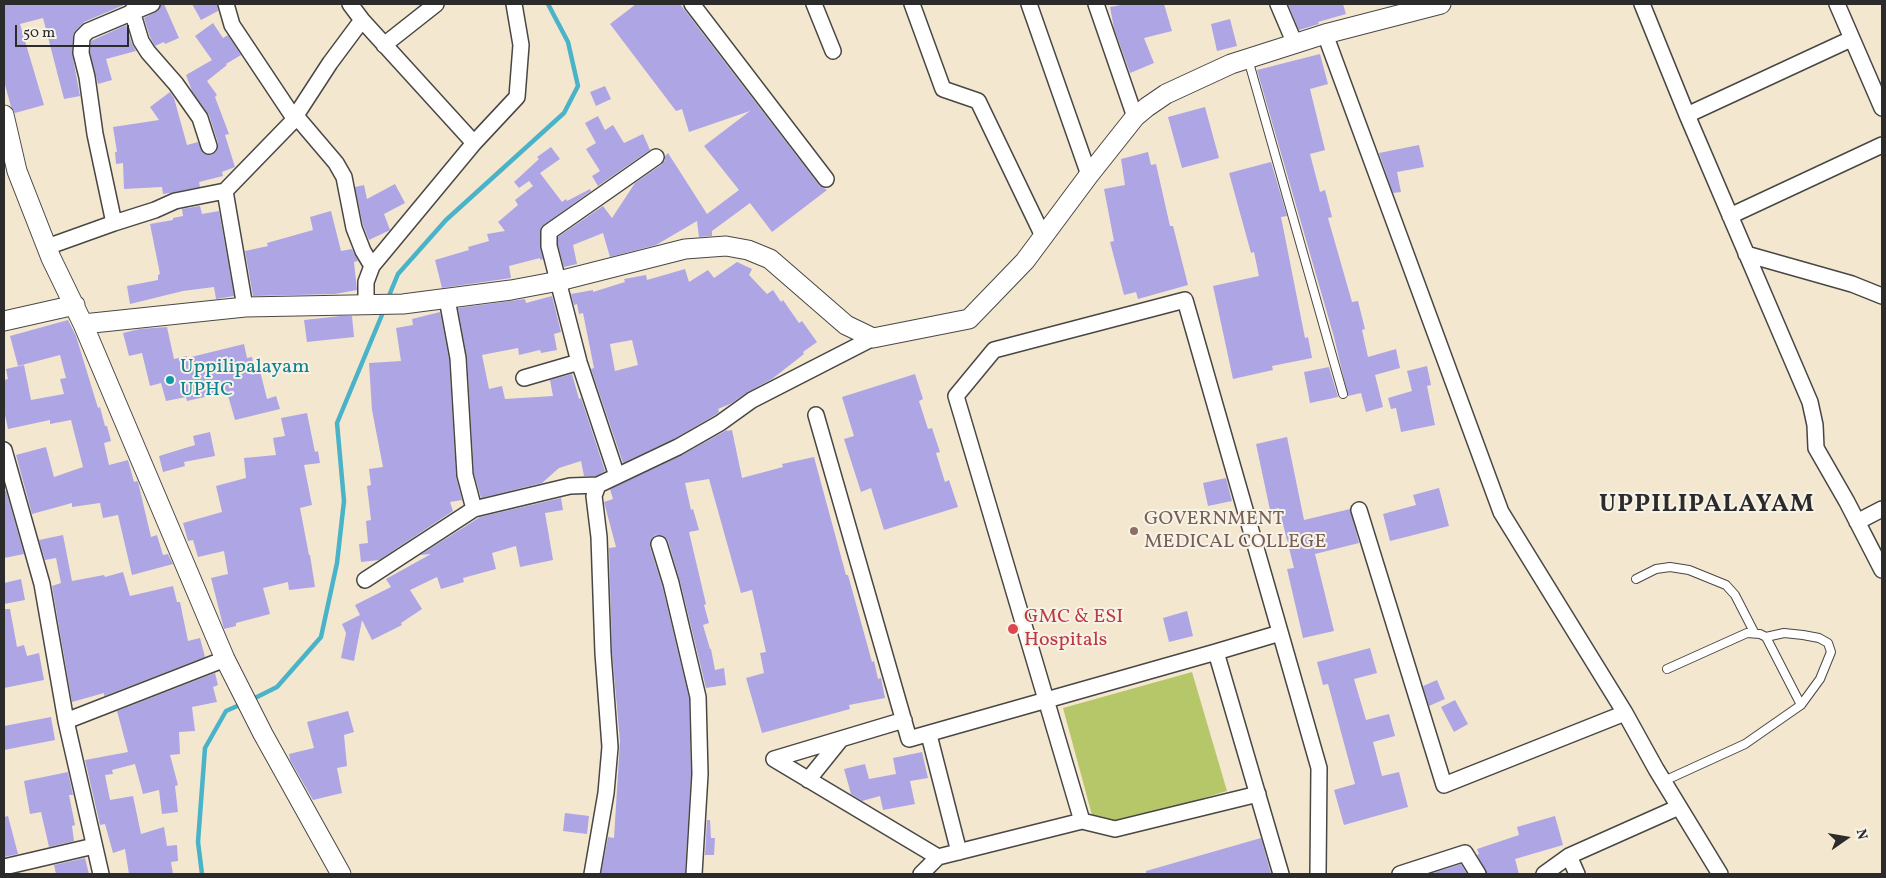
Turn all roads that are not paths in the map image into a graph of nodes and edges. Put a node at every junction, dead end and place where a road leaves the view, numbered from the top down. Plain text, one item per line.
1 (152, 4) edge
2 (226, 4) edge
3 (350, 4) edge
4 (436, 4) edge
5 (514, 4) edge
6 (692, 4) edge
7 (814, 4) edge
8 (912, 4) edge
9 (1029, 4) edge
10 (1096, 4) edge
11 (1278, 4) edge
12 (1441, 4) edge
13 (1642, 4) edge
14 (1837, 4) edge
15 (132, 11) junction
16 (362, 20) junction
17 (1325, 34) junction
18 (1851, 39) junction
19 (1295, 44) junction
20 (384, 45) junction
21 (833, 51) dead end
22 (1248, 59) junction
23 (1882, 108) edge
24 (1687, 115) junction
25 (295, 117) junction
26 (1135, 117) junction
27 (5, 124) edge
28 (474, 143) junction
29 (1882, 145) edge
30 (209, 146) dead end
31 (656, 157) dead end
32 (1088, 174) junction
33 (826, 179) dead end
34 (225, 192) junction
35 (1730, 216) junction
36 (114, 223) junction
37 (1043, 236) junction
38 (46, 247) junction
39 (1746, 254) junction
40 (372, 266) junction
41 (559, 281) junction
42 (1882, 296) edge
43 (447, 299) junction
44 (74, 305) junction
45 (372, 305) junction
46 (244, 307) junction
47 (4, 321) edge
48 (84, 324) junction
49 (873, 338) junction
50 (579, 362) junction
51 (524, 378) dead end
52 (1343, 394) dead end
53 (816, 415) dead end
54 (4, 450) edge
55 (617, 476) junction
56 (598, 485) junction
57 (474, 509) junction
58 (1882, 509) edge
59 (1359, 510) dead end
60 (1857, 522) junction
61 (659, 544) dead end
62 (1882, 570) edge
63 (1636, 579) dead end
64 (365, 580) dead end
65 (1754, 632) junction
66 (1280, 633) junction
67 (1766, 637) junction
68 (1216, 652) junction
69 (225, 659) junction
70 (1667, 669) dead end
71 (1046, 701) junction
72 (1801, 705) junction
73 (1625, 713) junction
74 (904, 720) junction
75 (66, 721) junction
76 (929, 735) junction
77 (841, 739) junction
78 (808, 780) junction
79 (1664, 781) junction
80 (1258, 794) junction
81 (1679, 807) junction
82 (1082, 821) junction
83 (94, 846) junction
84 (959, 852) junction
85 (1569, 856) junction
86 (938, 857) junction
87 (4, 867) edge
88 (101, 874) edge
89 (341, 874) edge
90 (592, 874) edge
91 (694, 874) edge
92 (921, 874) edge
93 (1281, 874) edge
94 (1318, 874) edge
95 (1400, 874) edge
96 (1478, 874) edge
97 (1544, 874) edge
98 (1577, 874) edge
99 (1720, 874) edge

1 - 15 street
2 - 25 street
3 - 16 street
4 - 20 street
5 - 28 street
6 - 33 street
7 - 21 street
8 - 37 street
9 - 32 street
10 - 26 street
11 - 19 street
12 - 17 street
13 - 24 street
14 - 18 street
15 - 30 street
15 - 36 street
16 - 20 street
16 - 25 street
17 - 19 street
17 - 73 street
18 - 23 street
18 - 24 street
19 - 22 street
20 - 28 street
22 - 26 street
22 - 52 lane
24 - 35 street
25 - 34 street
25 - 40 street
26 - 32 street
27 - 38 street
28 - 40 street
29 - 35 street
31 - 41 street
32 - 37 street
34 - 36 street
34 - 46 street
35 - 39 street
36 - 38 street
37 - 49 street
38 - 44 street
39 - 42 street
39 - 60 street
40 - 45 street
41 - 43 street
41 - 49 street
41 - 50 street
43 - 45 street
43 - 57 street
44 - 47 street
44 - 48 street
45 - 46 street
46 - 48 street
48 - 69 street
49 - 55 street
50 - 51 street
50 - 55 street
53 - 74 street
54 - 75 street
55 - 56 street
56 - 57 street
56 - 90 street
57 - 64 street
58 - 60 street
59 - 73 street
60 - 62 street
61 - 91 street
63 - 65 lane
65 - 67 lane
65 - 70 lane
66 - 68 street
66 - 71 street
66 - 94 street
67 - 72 lane
67 - 72 lane
68 - 71 street
68 - 80 street
69 - 75 street
69 - 89 street
71 - 76 street
71 - 82 street
72 - 79 lane
73 - 79 street
74 - 76 street
74 - 77 street
75 - 83 street
76 - 84 street
77 - 78 street
77 - 78 street
78 - 86 street
79 - 81 street
80 - 82 street
80 - 93 street
81 - 85 street
81 - 99 street
82 - 84 street
83 - 87 street
83 - 88 street
84 - 86 street
85 - 97 street
85 - 98 street
86 - 92 street
95 - 96 street

